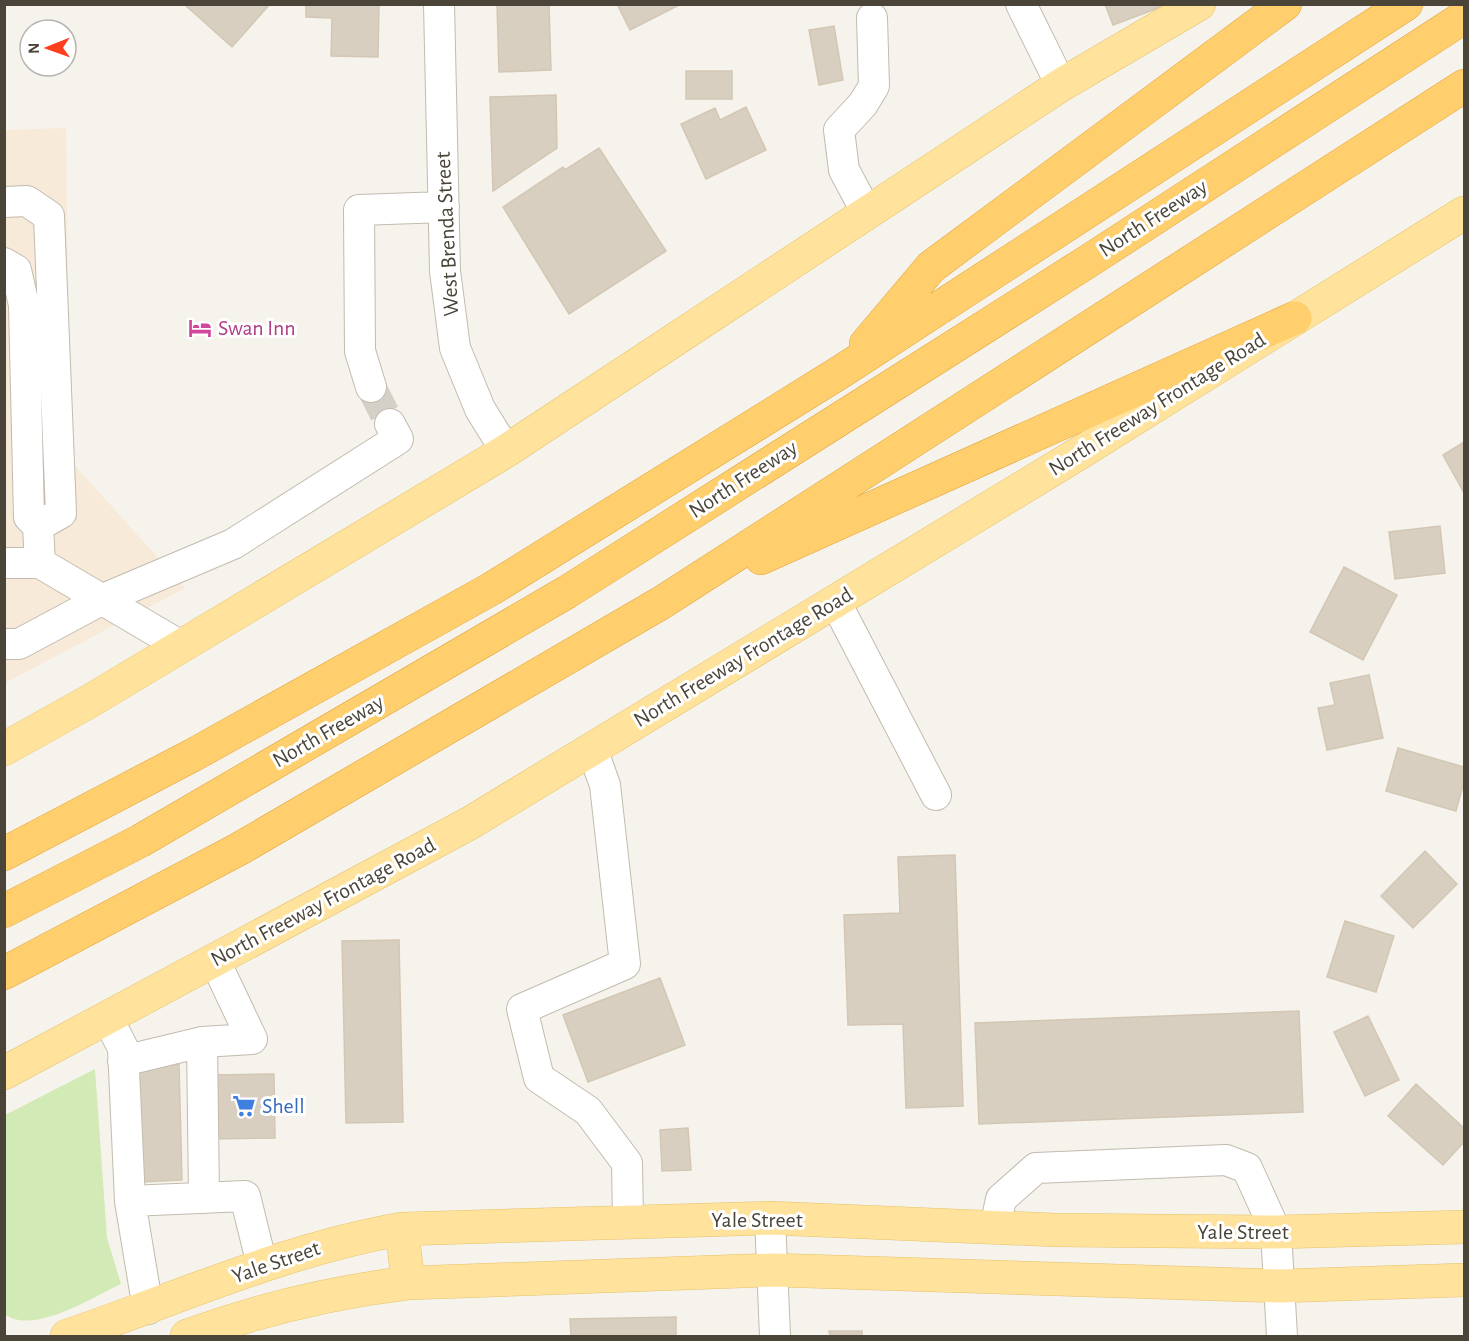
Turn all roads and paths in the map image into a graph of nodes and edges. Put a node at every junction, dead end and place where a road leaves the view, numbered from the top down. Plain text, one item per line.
1 (439, 4) edge
2 (1021, 4) edge
3 (1199, 4) edge
4 (1285, 4) edge
5 (1406, 4) edge
6 (1464, 16) edge
7 (872, 18) dead end
8 (1061, 85) junction
9 (1464, 86) edge
10 (4, 202) edge
11 (444, 207) junction
12 (867, 213) junction
13 (1464, 213) edge
14 (4, 263) edge
15 (1295, 318) junction
16 (842, 371) junction
17 (371, 387) tunnel mouth
18 (390, 424) tunnel mouth
19 (506, 451) junction
20 (38, 526) junction
21 (4, 563) edge
22 (40, 563) junction
23 (103, 599) junction
24 (835, 601) junction
25 (661, 603) junction
26 (4, 644) edge
27 (181, 646) junction
28 (4, 749) edge
29 (592, 749) junction
30 (936, 795) dead end
31 (4, 854) edge
32 (4, 911) edge
33 (215, 961) junction
34 (4, 973) edge
35 (108, 1019) junction
36 (202, 1042) junction
37 (123, 1061) junction
38 (4, 1074) edge
39 (204, 1198) junction
40 (130, 1202) junction
41 (770, 1218) junction
42 (628, 1220) junction
43 (1464, 1227) edge
44 (995, 1228) junction
45 (402, 1229) junction
46 (1276, 1232) junction
47 (262, 1265) junction
48 (773, 1270) junction
49 (1464, 1280) edge
50 (408, 1283) junction
51 (1280, 1286) junction
52 (148, 1309) junction
53 (68, 1336) edge
54 (187, 1336) edge
55 (775, 1336) edge
56 (1282, 1336) edge

1 - 11 street, West Brenda Street
2 - 8 street
3 - 8 main road
4 - 16 highway
5 - 16 highway, North Freeway
6 - 32 highway, North Freeway
7 - 12 street
8 - 12 main road
9 - 25 highway
10 - 20 street
11 - 17 street
11 - 19 street, West Brenda Street
12 - 19 main road
13 - 15 main road, North Freeway Frontage Road
14 - 20 street
15 - 24 main road, North Freeway Frontage Road
15 - 25 highway
16 - 31 highway, North Freeway
18 - 23 street
19 - 27 main road
20 - 22 street
21 - 22 street
22 - 23 street
23 - 26 street
23 - 27 street
24 - 29 main road, North Freeway Frontage Road
24 - 30 street
25 - 34 highway
27 - 28 main road
29 - 33 main road, North Freeway Frontage Road
29 - 42 street
33 - 35 main road, North Freeway Frontage Road
33 - 36 street
35 - 37 street
35 - 38 main road, North Freeway Frontage Road
36 - 37 street
36 - 39 street
37 - 40 street
39 - 40 street
39 - 47 street
40 - 52 street
41 - 42 main road, Yale Street
41 - 44 main road, Yale Street
41 - 48 street
42 - 45 main road, Yale Street
43 - 46 main road, Yale Street
44 - 46 main road, Yale Street
44 - 46 street
45 - 47 main road, Yale Street
45 - 50 main road
46 - 51 street
47 - 52 main road, Yale Street
48 - 50 main road, Yale Street
48 - 51 main road, Yale Street
48 - 55 street
49 - 51 main road, Yale Street
50 - 54 main road, Yale Street
51 - 56 street
52 - 53 main road, Yale Street

